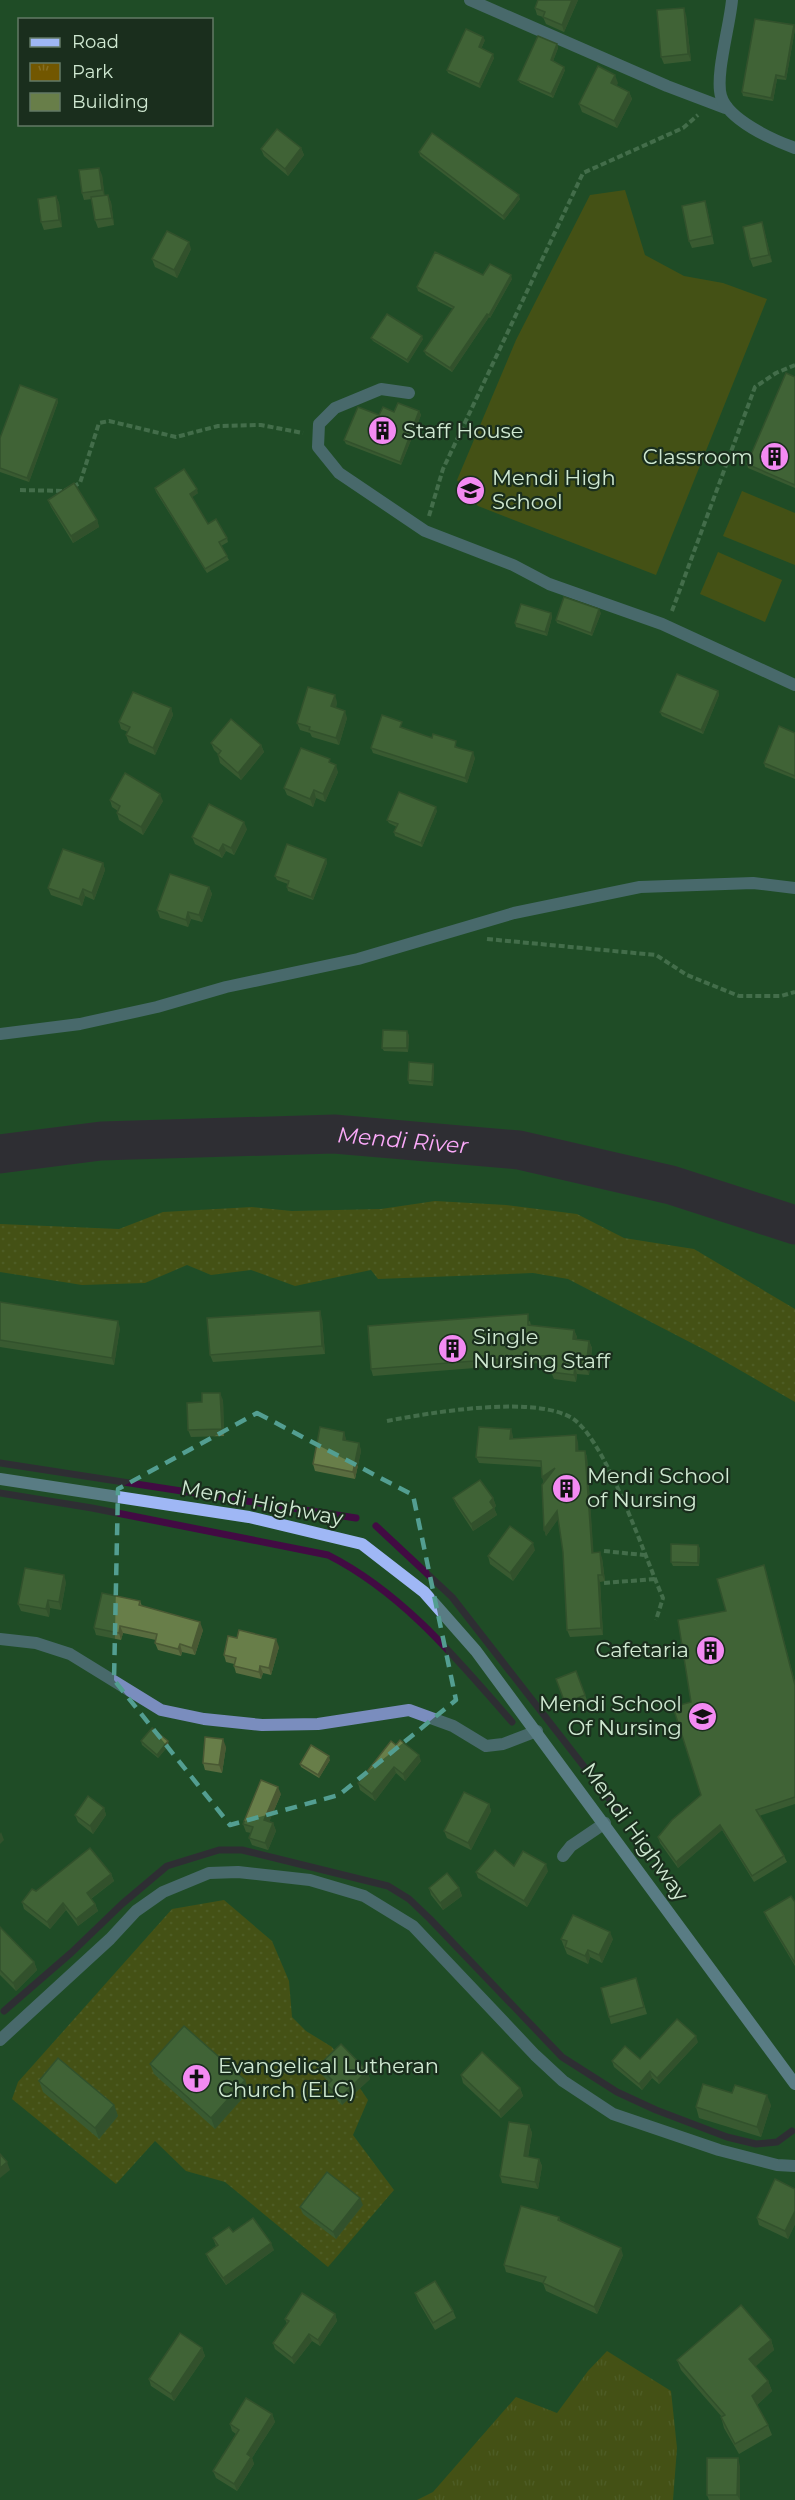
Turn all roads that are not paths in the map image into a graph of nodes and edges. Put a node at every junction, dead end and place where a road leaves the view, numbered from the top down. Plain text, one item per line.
1 (470, 0) edge
2 (732, 0) edge
3 (726, 106) junction
4 (795, 148) edge
5 (409, 393) dead end
6 (795, 685) edge
7 (795, 888) edge
8 (0, 1034) edge
9 (0, 1479) edge
10 (0, 1639) edge
11 (537, 1731) junction
12 (605, 1823) junction
13 (563, 1856) dead end
14 (0, 2040) edge
15 (795, 2084) edge
16 (795, 2166) edge

1 - 3 street
2 - 3 street
3 - 4 street
5 - 6 street
7 - 8 street
9 - 11 main road, Mendi Highway
10 - 11 street
11 - 12 main road, Mendi Highway
12 - 13 street
12 - 15 main road, Mendi Highway
14 - 16 street

